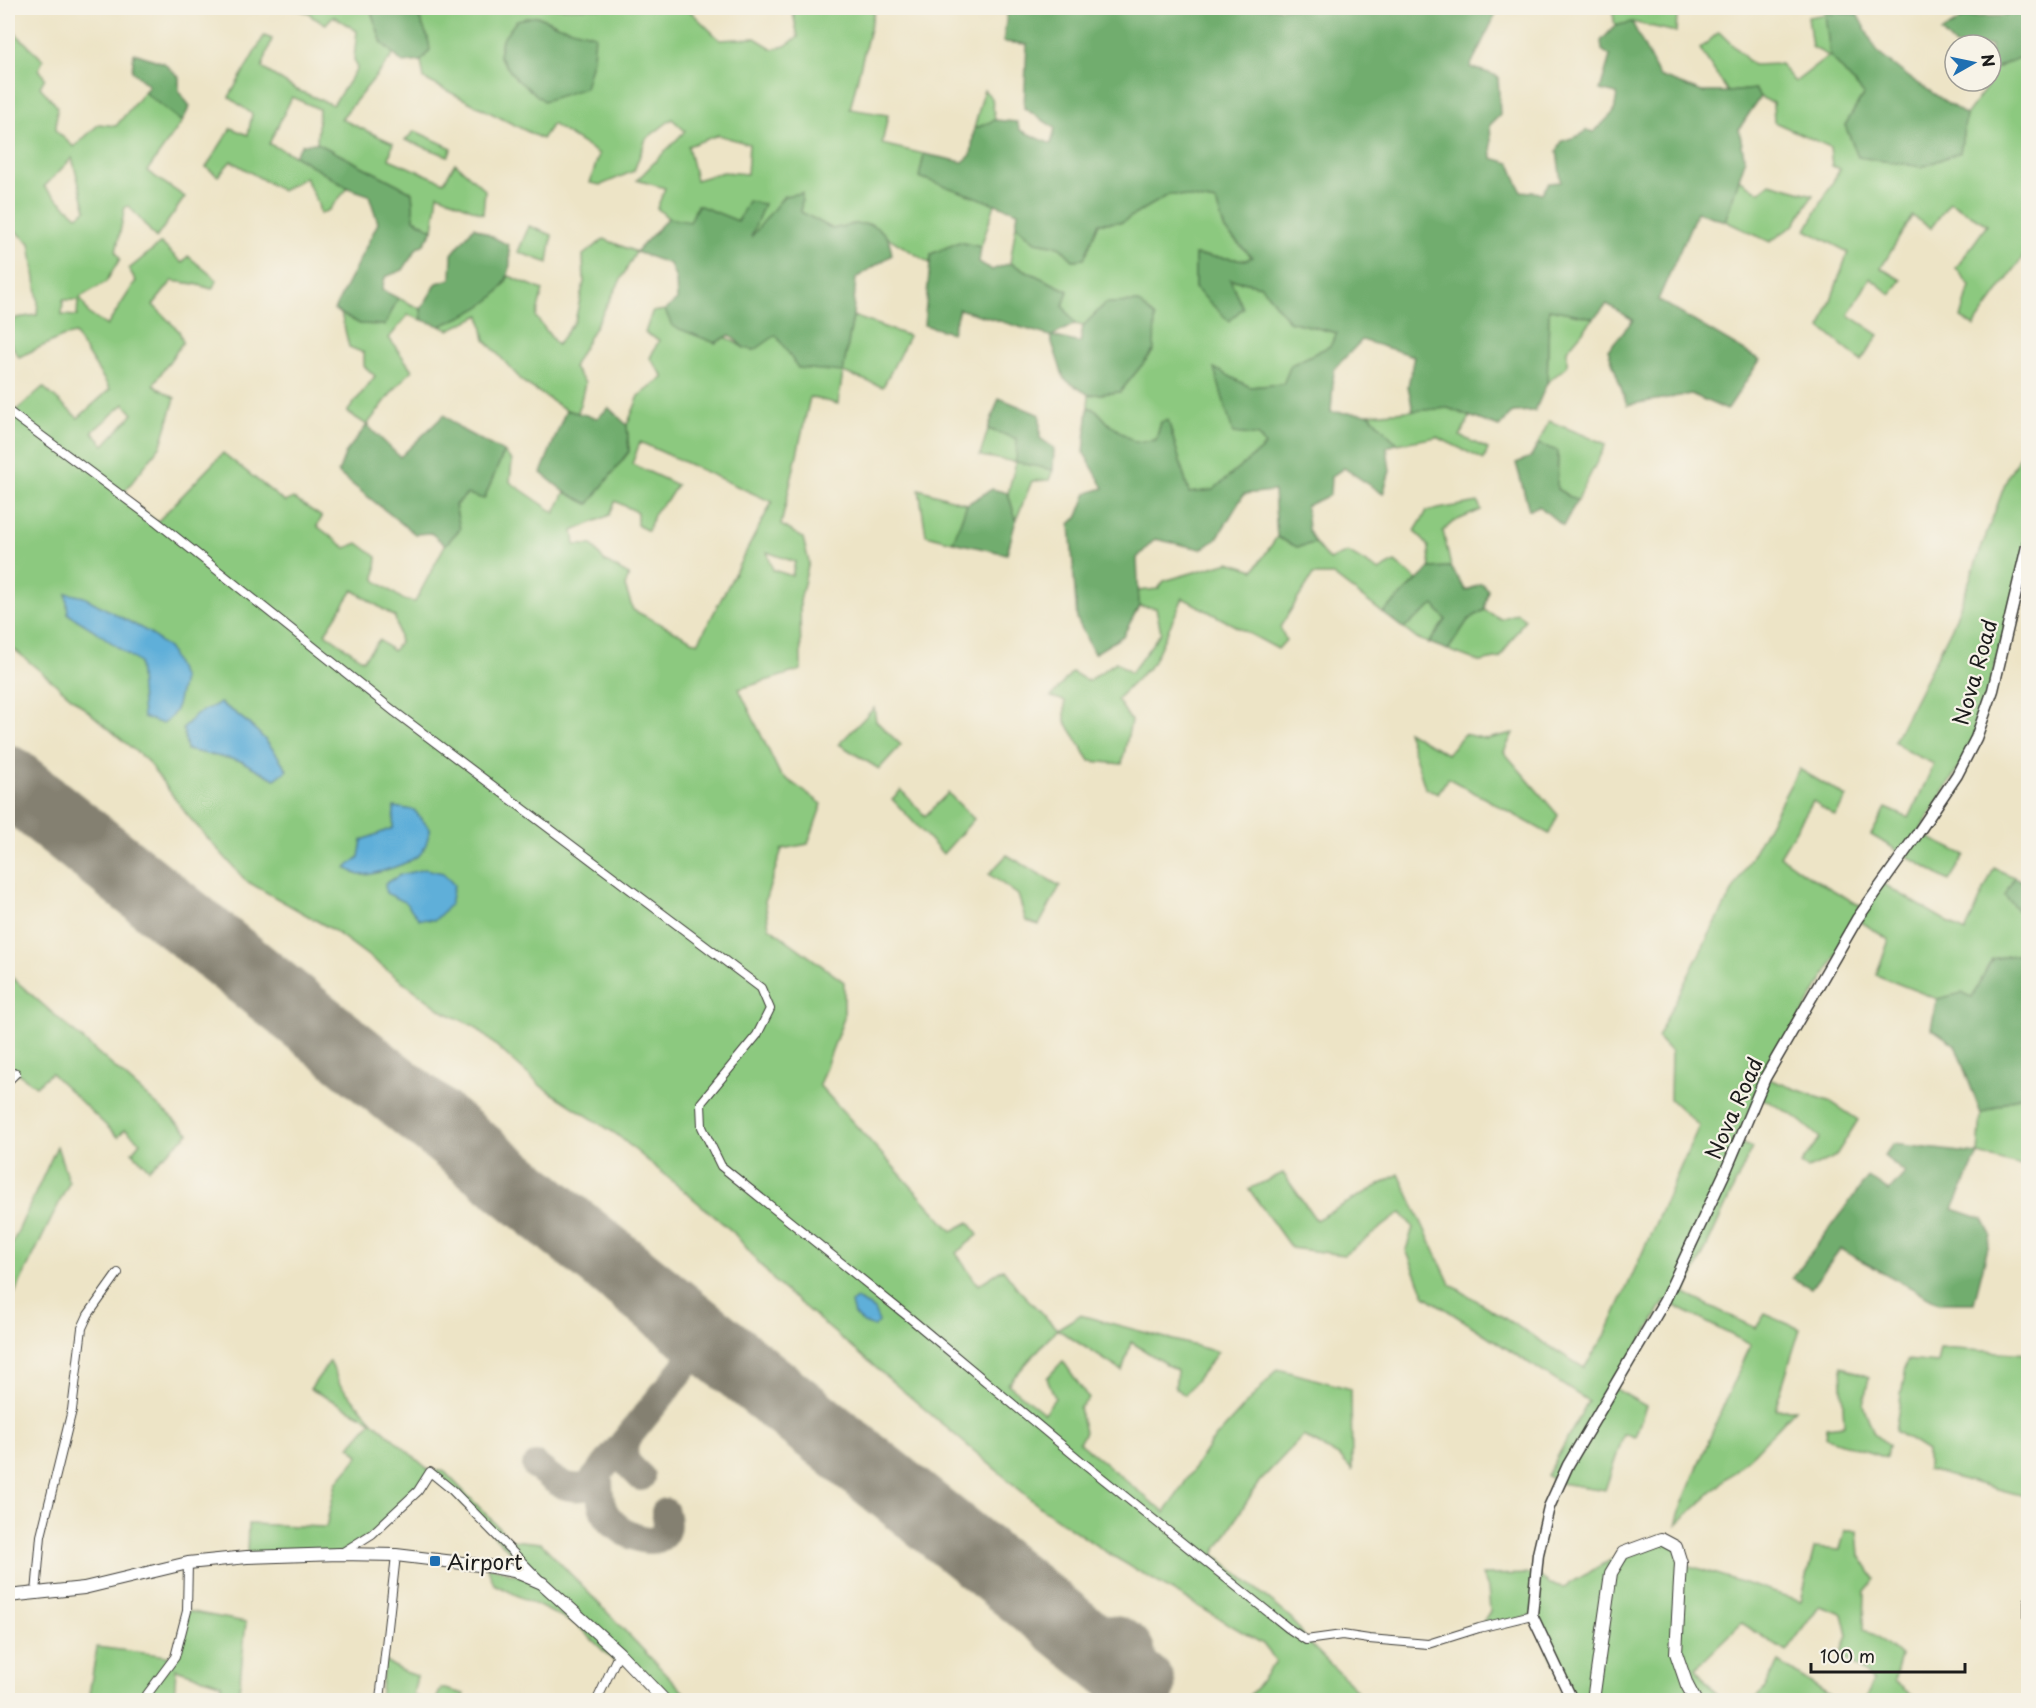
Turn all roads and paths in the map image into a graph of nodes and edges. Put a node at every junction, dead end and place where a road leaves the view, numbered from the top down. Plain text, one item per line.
1 (8, 411) edge
2 (2028, 542) edge
3 (16, 1073) dead end
4 (8, 1082) edge
5 (118, 1273) dead end
6 (339, 1554) junction
7 (396, 1555) junction
8 (188, 1563) junction
9 (542, 1583) junction
10 (36, 1593) junction
11 (8, 1596) edge
12 (2028, 1601) edge
13 (1532, 1616) junction
14 (619, 1653) junction
15 (143, 1701) edge
16 (380, 1701) edge
17 (597, 1701) edge
18 (664, 1701) edge
19 (1572, 1701) edge
20 (1593, 1701) edge
21 (1695, 1701) edge
22 (2026, 1701) edge

1 - 13 street
2 - 13 street, Nova Road
3 - 4 street
5 - 10 street
6 - 7 main road
6 - 8 main road
6 - 9 street
7 - 9 main road
7 - 16 street
8 - 10 main road
8 - 15 street
9 - 14 main road
10 - 11 main road
12 - 22 street
13 - 19 street
14 - 17 street
14 - 18 main road
20 - 21 main road

